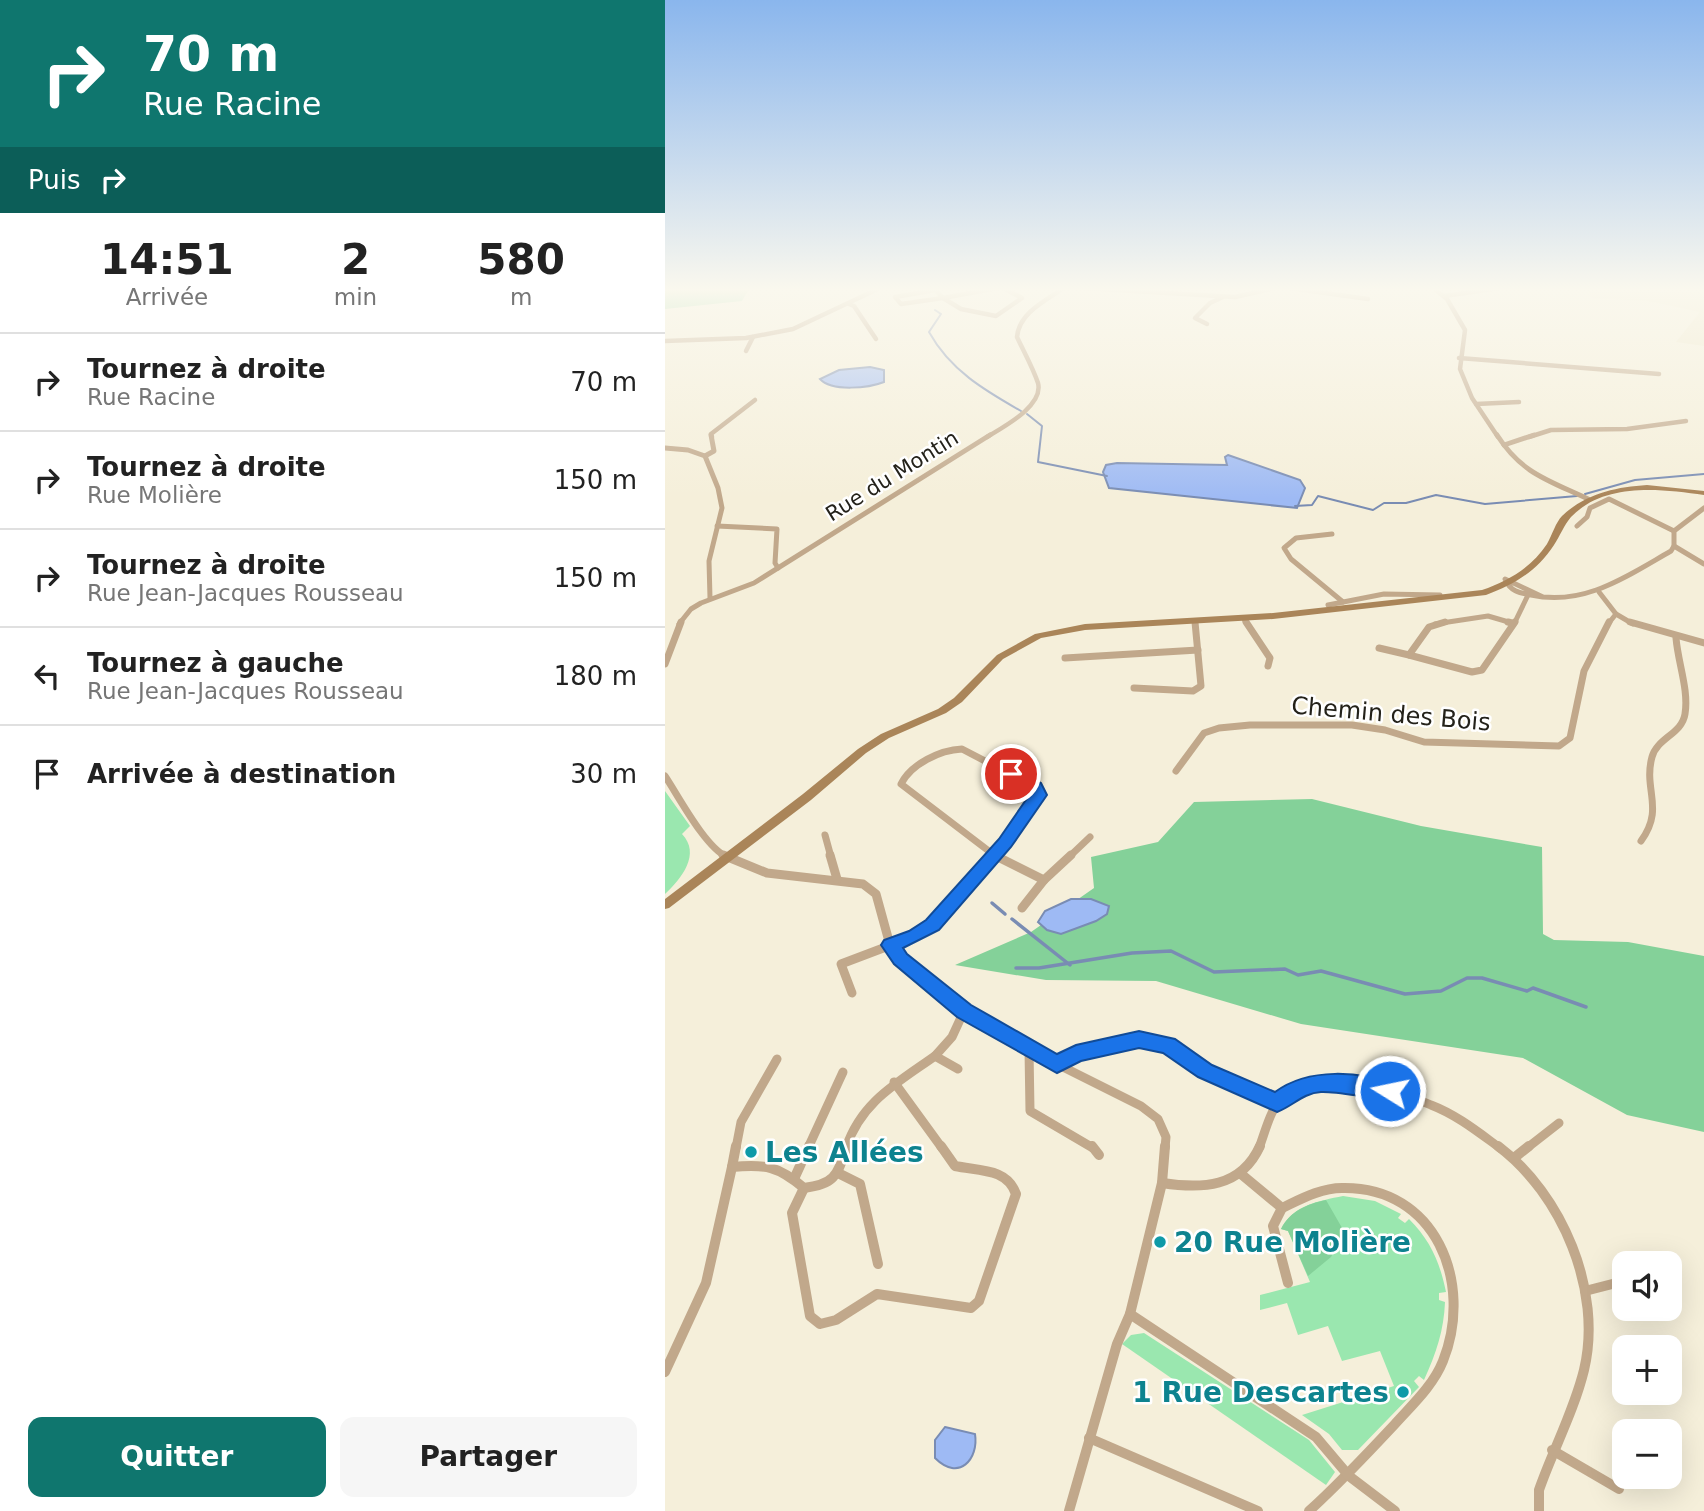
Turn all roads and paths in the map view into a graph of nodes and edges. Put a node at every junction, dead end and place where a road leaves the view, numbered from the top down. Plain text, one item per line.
1 (1026, 358) edge
2 (1459, 358) joint
3 (1659, 374) dead end
4 (755, 400) dead end
5 (1519, 402) dead end
6 (1476, 404) junction
7 (1686, 421) dead end
8 (1504, 445) junction
9 (665, 448) edge
10 (705, 456) junction
11 (1704, 493) edge
12 (1588, 499) junction
13 (1704, 508) edge
14 (717, 526) junction
15 (1577, 526) dead end
16 (1674, 531) junction
17 (1332, 534) dead end
18 (1674, 547) junction
19 (1704, 564) edge
20 (778, 568) junction
21 (1508, 582) junction
22 (1599, 592) junction
23 (1440, 595) junction
24 (1528, 595) junction
25 (1543, 597) junction
26 (710, 598) junction
27 (1366, 601) junction
28 (1343, 602) junction
29 (1328, 605) dead end
30 (1616, 614) junction
31 (1244, 619) junction
32 (1195, 622) junction
33 (1513, 623) junction
34 (1677, 638) junction
35 (1704, 643) edge
36 (1378, 648) dead end
37 (1198, 650) junction
38 (1409, 655) junction
39 (1065, 658) dead end
40 (665, 664) edge
41 (1268, 666) dead end
42 (1134, 688) dead end
43 (1176, 771) dead end
44 (665, 776) edge
45 (825, 835) dead end
46 (1090, 838) dead end
47 (1641, 841) dead end
48 (995, 855) junction
49 (727, 858) junction
50 (837, 879) junction
51 (1044, 880) junction
52 (665, 905) edge
53 (1022, 908) dead end
54 (890, 945) junction
55 (852, 993) dead end
56 (964, 1011) junction
57 (1029, 1050) junction
58 (935, 1056) junction
59 (777, 1059) dead end
60 (1057, 1064) junction
61 (958, 1069) dead end
62 (843, 1072) dead end
63 (894, 1082) junction
64 (1277, 1102) junction
65 (1559, 1123) dead end
66 (1099, 1155) dead end
67 (1514, 1158) junction
68 (732, 1167) junction
69 (838, 1173) junction
70 (1241, 1174) junction
71 (794, 1179) junction
72 (1162, 1183) junction
73 (804, 1188) junction
74 (1282, 1208) junction
75 (878, 1264) dead end
76 (1288, 1283) dead end
77 (1612, 1284) edge
78 (1585, 1291) junction
79 (1130, 1314) junction
80 (665, 1372) edge
81 (1090, 1438) junction
82 (1552, 1450) junction
83 (1349, 1476) junction
84 (1612, 1485) edge
85 (1069, 1511) edge
86 (1258, 1511) edge
87 (1309, 1511) edge
88 (1395, 1511) edge
89 (1539, 1511) edge

1 - 20 street, Rue du Montin
2 - 3 street
2 - 6 street
4 - 10 street
5 - 6 street
6 - 8 street
7 - 8 street
8 - 12 street
9 - 10 street
10 - 14 street
11 - 12 street
12 - 21 street
13 - 16 street
14 - 20 street
14 - 26 street
15 - 16 street
16 - 18 street
17 - 28 street
18 - 19 street
18 - 22 street
20 - 26 street, Rue du Montin
21 - 23 street
21 - 24 street
21 - 25 street
21 - 27 street
22 - 25 street
22 - 30 street
23 - 27 street
23 - 27 street
24 - 25 street
24 - 33 street
26 - 40 street, Rue du Montin
27 - 28 street
27 - 31 street
28 - 29 street
30 - 34 street
30 - 43 street, Chemin des Bois
31 - 32 street
31 - 41 street
32 - 37 street
32 - 49 street
33 - 38 street
33 - 38 street
34 - 35 street
34 - 47 street
36 - 38 street
37 - 39 street
37 - 42 street
44 - 49 street
45 - 50 street
46 - 51 street
48 - 48 street
48 - 51 street
48 - 54 street
49 - 50 street
49 - 52 street
50 - 54 street
51 - 53 street
54 - 55 street
54 - 56 street
56 - 57 street
56 - 58 street
57 - 60 street
57 - 66 street
58 - 61 street
58 - 63 street
59 - 68 street
60 - 64 street
60 - 72 street
62 - 71 street
63 - 69 street
63 - 73 street
64 - 67 street
64 - 70 street
65 - 67 street
67 - 78 street
68 - 71 street
68 - 80 street
69 - 73 street
69 - 75 street
70 - 72 street
70 - 74 street
71 - 73 street
72 - 79 street
74 - 76 street
74 - 83 street
77 - 78 street
78 - 82 street
79 - 81 street
79 - 83 street
81 - 85 street
81 - 86 street
82 - 84 street
82 - 89 street
83 - 87 street
83 - 88 street

